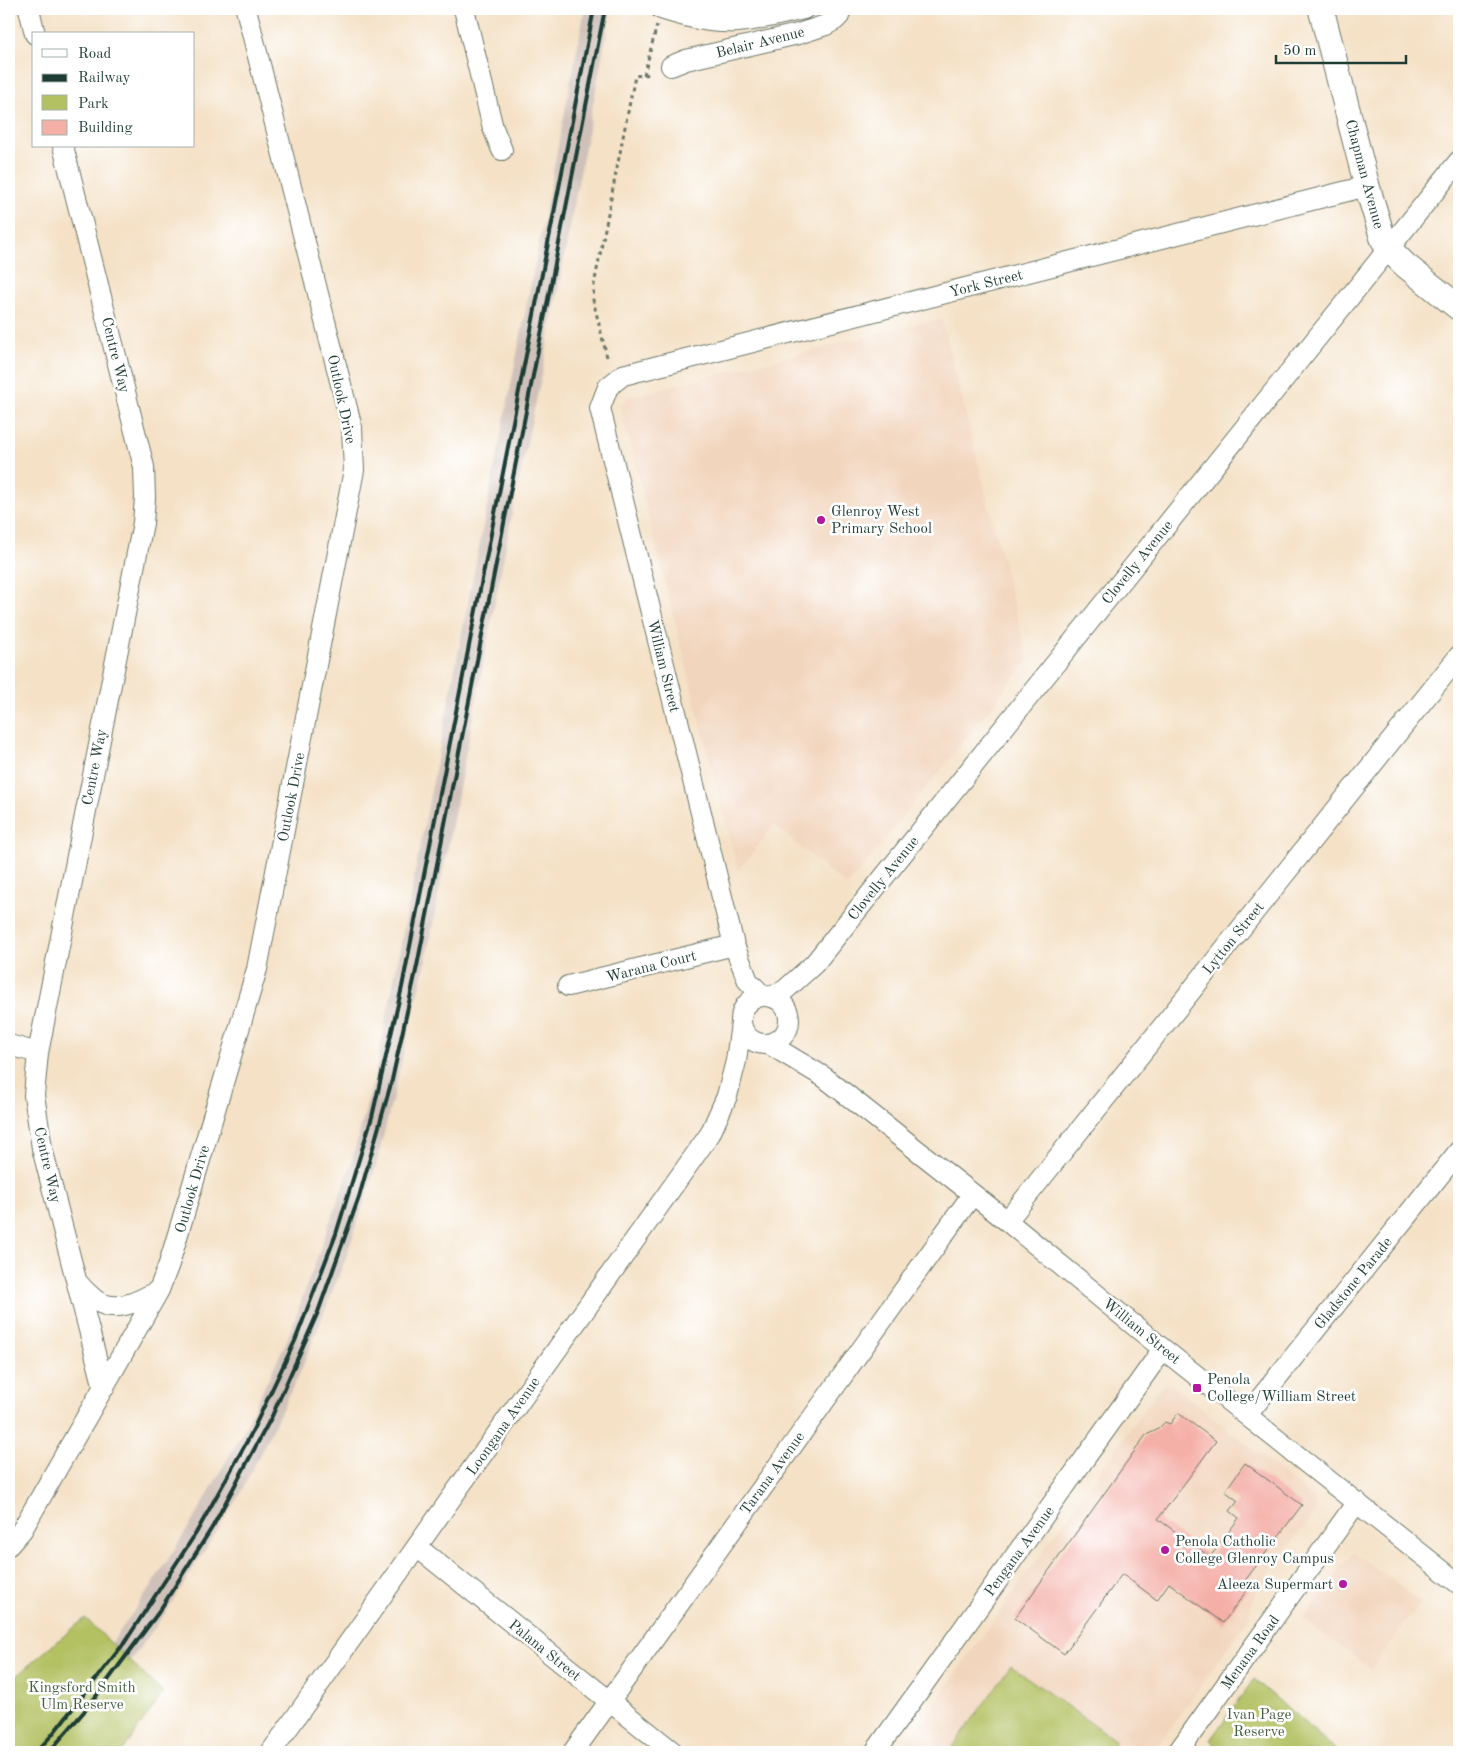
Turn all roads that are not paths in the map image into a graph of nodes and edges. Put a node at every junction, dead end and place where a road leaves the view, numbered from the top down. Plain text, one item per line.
1 (29, 9) edge
2 (246, 9) edge
3 (464, 9) edge
4 (804, 9) edge
5 (842, 9) edge
6 (1321, 9) edge
7 (660, 15) edge
8 (35, 32) edge
9 (671, 66) dead end
10 (64, 148) edge
11 (502, 150) dead end
12 (1459, 161) edge
13 (1367, 186) junction
14 (1389, 249) junction
15 (1459, 308) edge
16 (608, 387) joint
17 (1459, 656) edge
18 (734, 946) junction
19 (814, 964) junction
20 (568, 986) dead end
21 (767, 996) junction
22 (741, 1019) junction
23 (788, 1020) junction
24 (765, 1044) junction
25 (9, 1045) edge
26 (38, 1053) junction
27 (824, 1078) junction
28 (727, 1096) junction
29 (1459, 1150) edge
30 (972, 1194) junction
31 (1007, 1221) junction
32 (77, 1282) junction
33 (159, 1290) junction
34 (1163, 1349) junction
35 (104, 1388) junction
36 (1248, 1415) junction
37 (1357, 1502) junction
38 (9, 1545) edge
39 (417, 1547) junction
40 (1459, 1584) edge
41 (609, 1701) junction
42 (271, 1752) edge
43 (573, 1752) edge
44 (674, 1752) edge
45 (875, 1752) edge
46 (1178, 1752) edge

1 - 8 street
2 - 33 street, Outlook Drive
3 - 11 street
4 - 7 street, Belair Avenue
5 - 9 street, Belair Avenue
6 - 13 street, Chapman Avenue
10 - 26 street, Centre Way
12 - 14 street, Clovelly Avenue
13 - 14 street, Chapman Avenue
13 - 16 street, York Street
14 - 15 street, Chapman Avenue
14 - 19 street, Clovelly Avenue
16 - 18 street, William Street
17 - 31 street, Lytton Street
18 - 20 street, Warana Court
18 - 21 street, William Street
18 - 22 street, William Street
19 - 21 street, Clovelly Avenue
19 - 23 street, Clovelly Avenue
21 - 22 street
21 - 23 street
22 - 24 street
22 - 28 street, Loongana Avenue
23 - 24 street
23 - 27 street, William Street
24 - 27 street, William Street
24 - 28 street, Loongana Avenue
25 - 26 street
26 - 32 street, Centre Way
27 - 30 street, William Street
28 - 39 street, Loongana Avenue
29 - 36 street, Gladstone Parade
30 - 31 street, William Street
30 - 41 street, Tarana Avenue
31 - 34 street, William Street
32 - 33 street
32 - 35 street, Centre Way
33 - 35 street, Outlook Drive
34 - 36 street, William Street
34 - 45 street, Pengana Avenue
35 - 38 street, Outlook Drive
36 - 37 street, William Street
37 - 40 street, William Street
37 - 46 street, Menana Road
39 - 41 street, Palana Street
39 - 42 street, Loongana Avenue
41 - 43 street, Tarana Avenue
41 - 44 street, Palana Street

